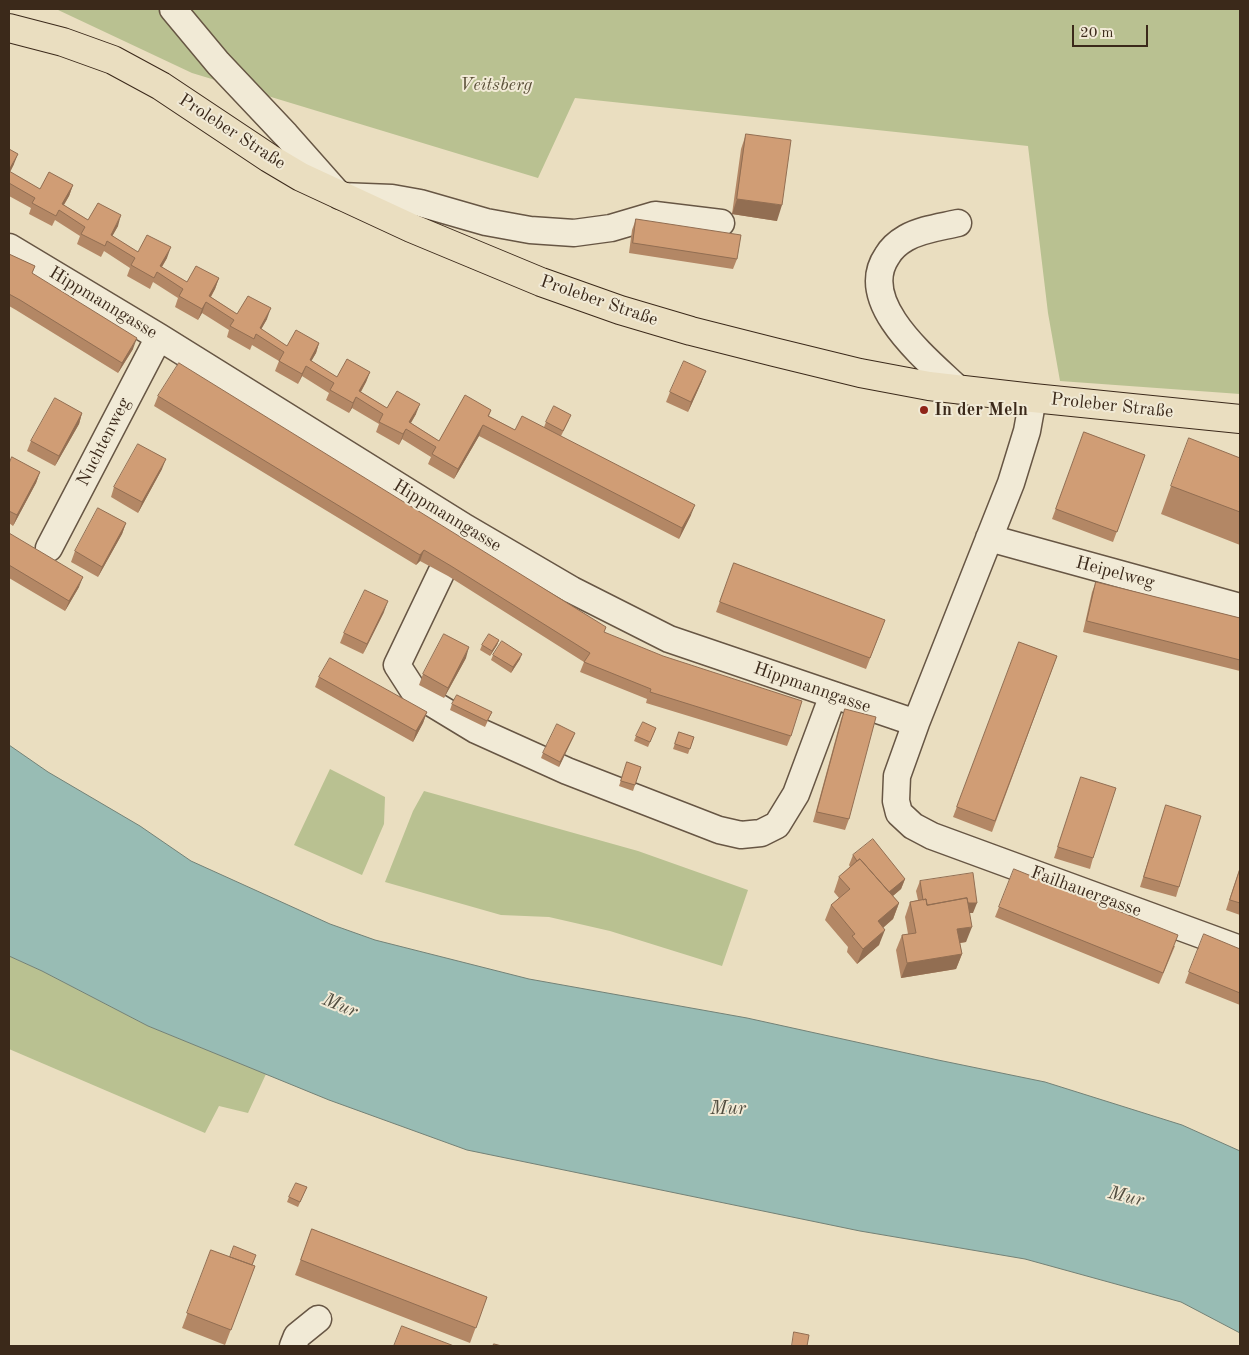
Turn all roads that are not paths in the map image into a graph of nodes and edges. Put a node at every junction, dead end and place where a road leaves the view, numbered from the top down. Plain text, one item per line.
1 (173, 9) edge
2 (9, 28) edge
3 (340, 196) junction
4 (958, 223) dead end
5 (721, 224) dead end
6 (9, 247) edge
7 (159, 337) junction
8 (959, 390) junction
9 (1033, 398) junction
10 (1240, 419) edge
11 (989, 538) junction
12 (49, 548) dead end
13 (441, 573) edge
14 (1240, 607) edge
15 (833, 695) junction
16 (916, 723) junction
17 (1240, 949) edge
18 (318, 1319) dead end
19 (293, 1346) edge

1 - 3 street
2 - 3 main road, Proleber Straße
3 - 5 street
3 - 8 main road, Proleber Straße
4 - 8 street
6 - 7 street, Hippmanngasse
7 - 12 street, Nuchtenweg
7 - 15 street, Hippmanngasse
8 - 9 main road, Proleber Straße
9 - 10 main road, Proleber Straße
9 - 11 street
11 - 14 street, Heipelweg
11 - 16 street
13 - 15 street
15 - 16 street, Hippmanngasse
16 - 17 street, Failhauergasse
18 - 19 street

